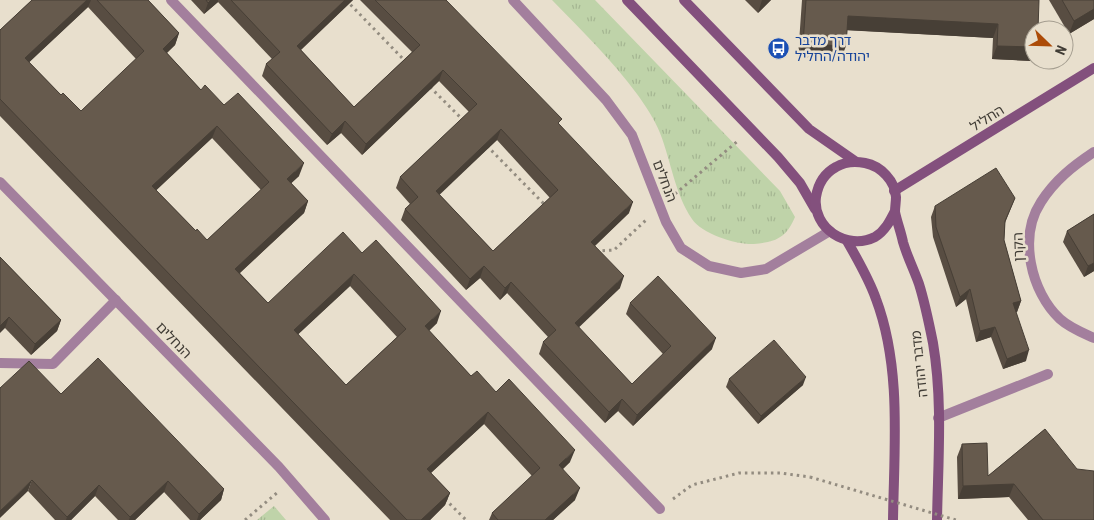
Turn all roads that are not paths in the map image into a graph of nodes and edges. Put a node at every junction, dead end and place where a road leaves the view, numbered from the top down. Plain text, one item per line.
1 (172, 0) edge
2 (513, 0) edge
3 (627, 0) edge
4 (684, 0) edge
5 (1094, 68) edge
6 (1094, 152) edge
7 (855, 161) junction
8 (0, 182) edge
9 (894, 190) junction
10 (895, 210) junction
11 (817, 211) junction
12 (830, 231) junction
13 (847, 241) junction
14 (116, 300) junction
15 (1094, 338) edge
16 (0, 364) edge
17 (1048, 374) dead end
18 (938, 418) junction
19 (660, 509) road end
20 (325, 520) edge
21 (893, 520) edge
22 (937, 520) edge

1 - 19 street
2 - 12 street, הנחלים
3 - 11 street
4 - 7 street
5 - 9 street, החליל
6 - 15 street, הקרן
7 - 9 street
7 - 11 street
8 - 14 street, הנחלים
9 - 10 street
10 - 13 street
10 - 18 street, מדבר יהודה
11 - 12 street
12 - 13 street
13 - 21 street, מדבר יהודה
14 - 16 street
14 - 20 street, הנחלים
17 - 18 street
18 - 22 street, מדבר יהודה

